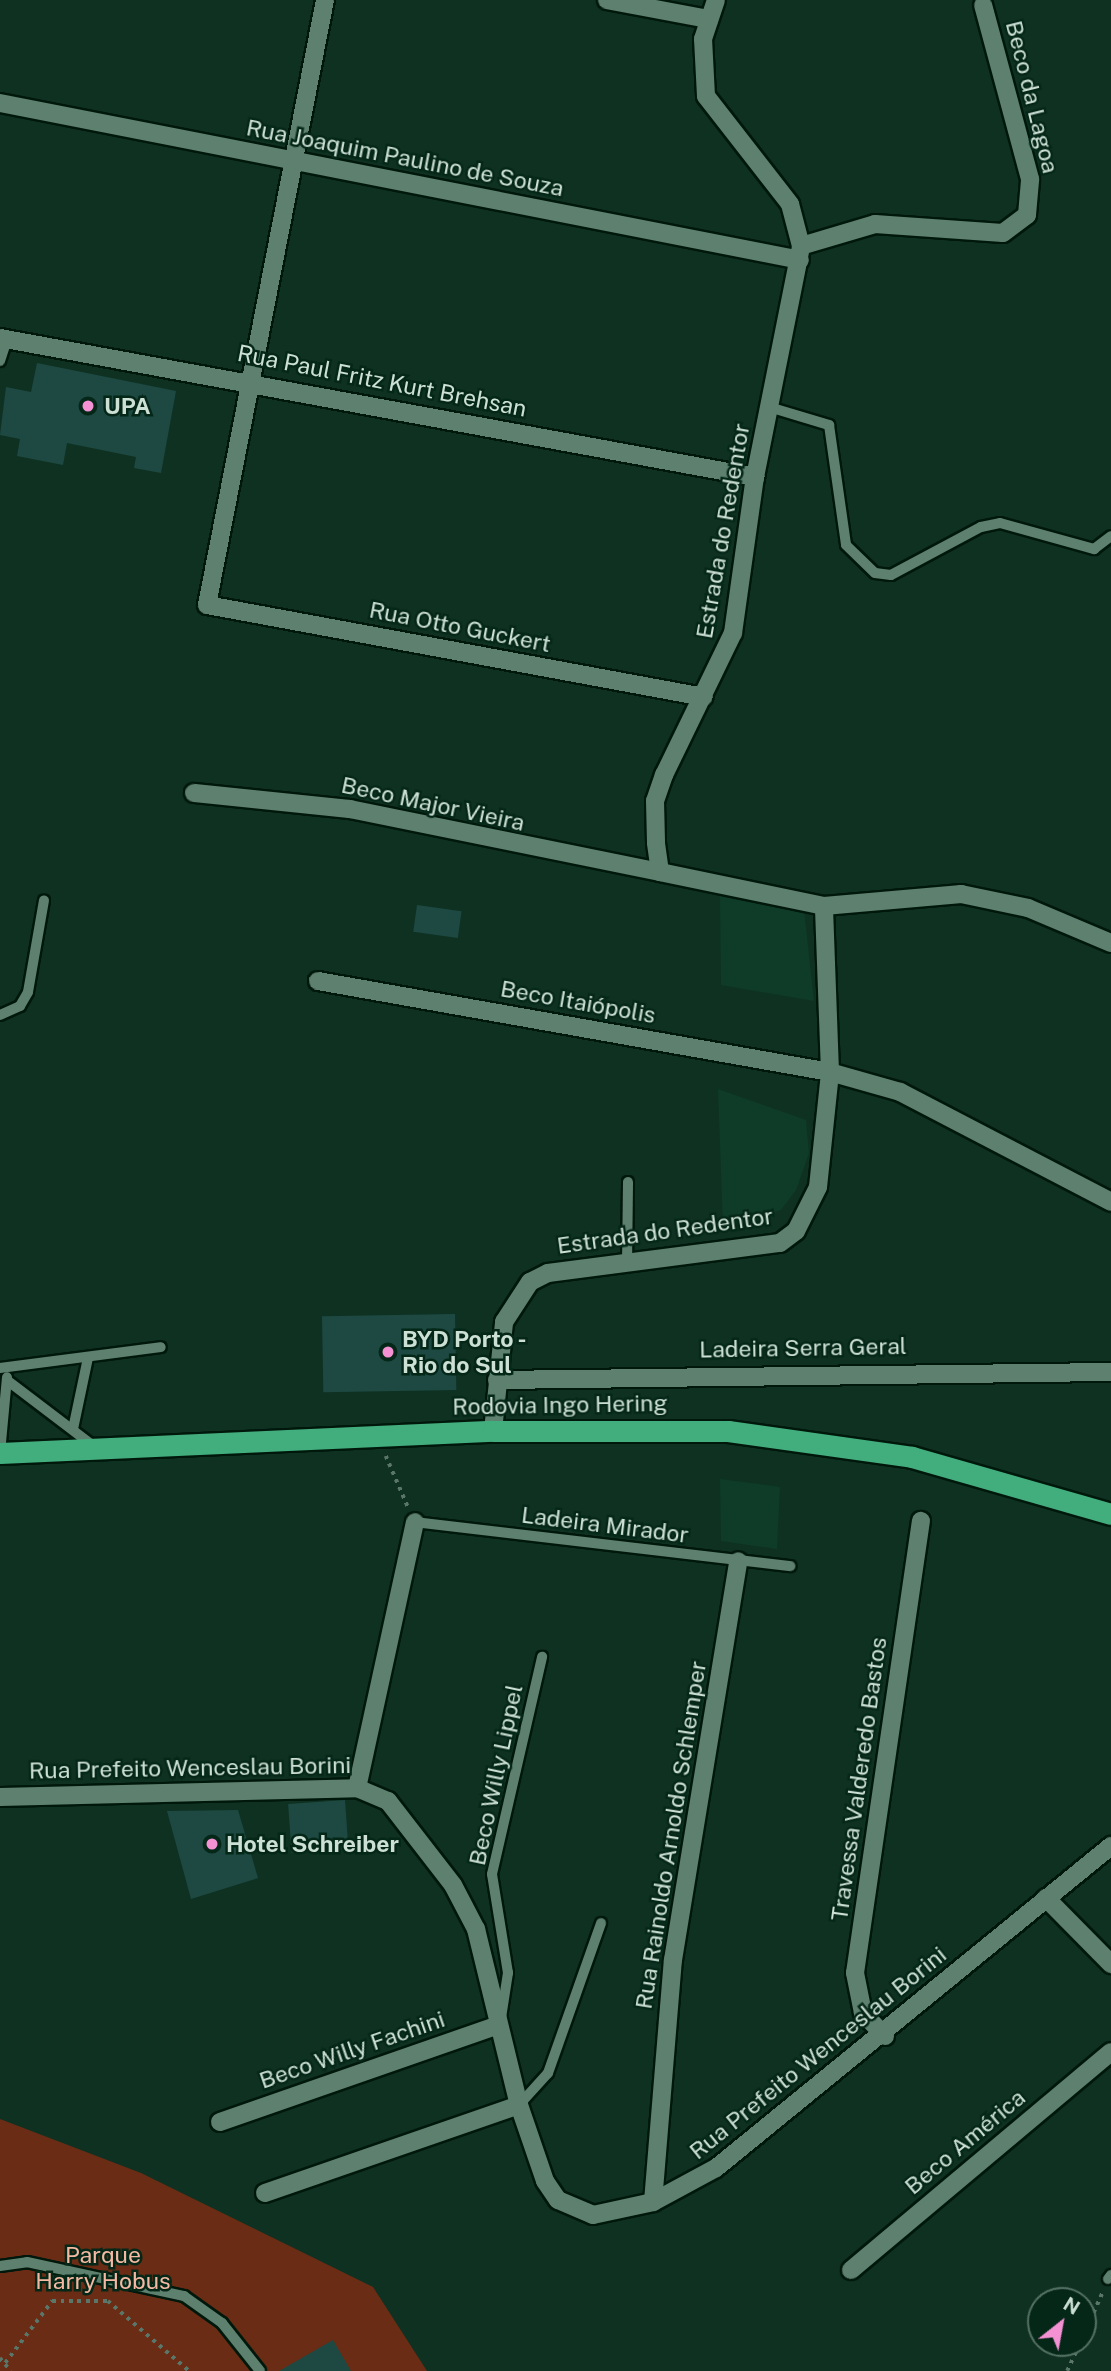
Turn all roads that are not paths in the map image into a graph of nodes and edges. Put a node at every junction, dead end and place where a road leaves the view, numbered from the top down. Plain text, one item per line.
1 (325, 0) edge
2 (607, 0) edge
3 (716, 0) edge
4 (983, 5) dead end
5 (709, 19) junction
6 (0, 103) edge
7 (294, 161) junction
8 (801, 253) junction
9 (3, 338) edge
10 (0, 361) edge
11 (251, 381) junction
12 (769, 407) junction
13 (755, 477) junction
14 (1111, 536) edge
15 (704, 697) junction
16 (194, 793) dead end
17 (660, 872) junction
18 (44, 900) dead end
19 (824, 906) junction
20 (1111, 943) edge
21 (318, 981) dead end
22 (0, 1014) edge
23 (830, 1072) junction
24 (628, 1182) dead end
25 (1111, 1202) edge
26 (627, 1265) junction
27 (161, 1347) dead end
28 (88, 1358) junction
29 (3, 1368) edge
30 (1111, 1372) edge
31 (497, 1380) junction
32 (8, 1381) junction
33 (73, 1429) junction
34 (492, 1431) junction
35 (99, 1449) junction
36 (0, 1453) edge
37 (1111, 1514) edge
38 (921, 1521) dead end
39 (415, 1522) joint
40 (738, 1561) junction
41 (790, 1566) dead end
42 (542, 1657) dead end
43 (357, 1788) junction
44 (0, 1797) edge
45 (1111, 1846) edge
46 (1046, 1898) junction
47 (601, 1923) dead end
48 (1111, 1964) edge
49 (499, 2025) junction
50 (885, 2036) junction
51 (1111, 2052) edge
52 (519, 2105) junction
53 (220, 2122) dead end
54 (265, 2193) dead end
55 (653, 2202) junction
56 (0, 2266) edge
57 (851, 2270) dead end
58 (260, 2371) edge

1 - 7 street
2 - 5 street
3 - 5 street, Estrada do Redentor
4 - 8 street, Beco da Lagoa
5 - 8 street, Estrada do Redentor
6 - 7 street, Rua Joaquim Paulino de Souza
7 - 8 street, Rua Joaquim Paulino de Souza
7 - 11 street
8 - 12 street, Estrada do Redentor
9 - 10 lane
9 - 11 street, Rua Paul Fritz Kurt Brehsan
11 - 13 street, Rua Paul Fritz Kurt Brehsan
11 - 15 street, Rua Otto Guckert
12 - 13 street, Estrada do Redentor
12 - 14 lane
13 - 15 street, Estrada do Redentor
15 - 17 street, Estrada do Redentor
16 - 17 street, Beco Major Vieira
17 - 19 street
18 - 22 lane
19 - 20 street
19 - 23 street, Estrada do Redentor
21 - 23 street, Beco Itaiópolis
23 - 25 street, Beco Itaiópolis
23 - 26 street, Estrada do Redentor
24 - 26 lane
26 - 31 street, Estrada do Redentor
27 - 28 lane
28 - 29 lane
28 - 33 lane
29 - 32 lane
30 - 31 street, Ladeira Serra Geral
31 - 34 street, Estrada do Redentor
32 - 33 lane
32 - 36 lane
33 - 35 lane
34 - 35 highway, Rodovia Ingo Hering
34 - 37 highway, Rodovia Ingo Hering
35 - 36 highway, Rodovia Ingo Hering
38 - 50 street, Travessa Valderedo Bastos
39 - 40 lane, Ladeira Mirador
39 - 43 street
40 - 41 lane, Ladeira Mirador
40 - 55 street, Rua Rainoldo Arnoldo Schlemper
42 - 49 lane, Beco Willy Lippel
43 - 44 street, Rua Prefeito Wenceslau Borini
43 - 49 street, Rua Prefeito Wenceslau Borini
45 - 46 street, Rua Prefeito Wenceslau Borini
46 - 48 street
46 - 50 street, Rua Prefeito Wenceslau Borini
47 - 52 lane
49 - 52 street, Rua Prefeito Wenceslau Borini
49 - 53 street, Beco Willy Fachini
50 - 55 street, Rua Prefeito Wenceslau Borini
51 - 57 street, Beco América
52 - 54 street
52 - 55 street, Rua Prefeito Wenceslau Borini
56 - 58 lane

